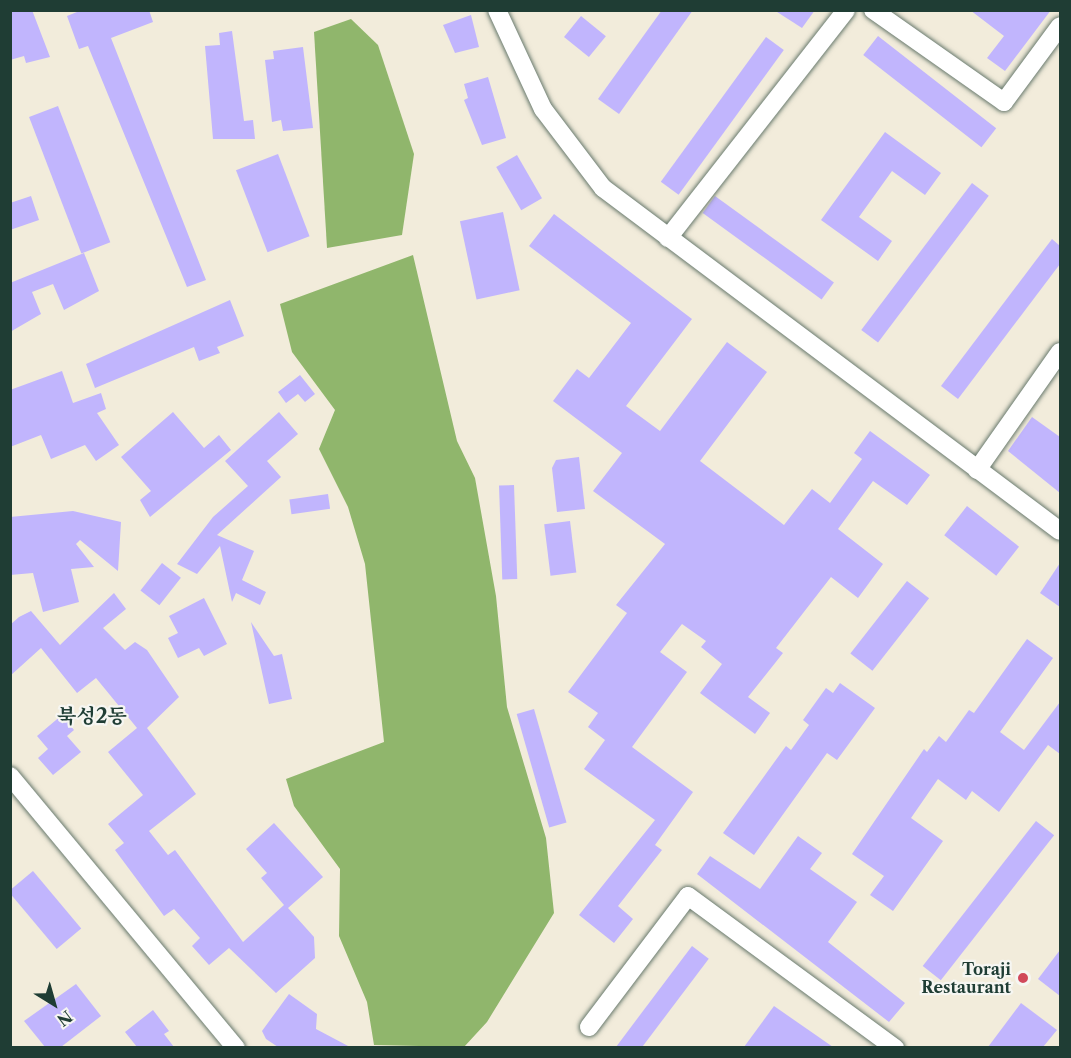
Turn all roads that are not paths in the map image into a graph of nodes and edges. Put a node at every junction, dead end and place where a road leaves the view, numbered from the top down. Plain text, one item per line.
1 (497, 10) edge
2 (846, 10) edge
3 (873, 10) edge
4 (1060, 26) edge
5 (668, 238) junction
6 (1060, 352) edge
7 (977, 470) junction
8 (1060, 531) edge
9 (10, 776) edge
10 (589, 1027) dead end
11 (236, 1047) edge
12 (895, 1047) edge

1 - 5 street
2 - 5 street
3 - 4 street
5 - 7 street
6 - 7 street
7 - 8 street
9 - 11 street
10 - 12 street

